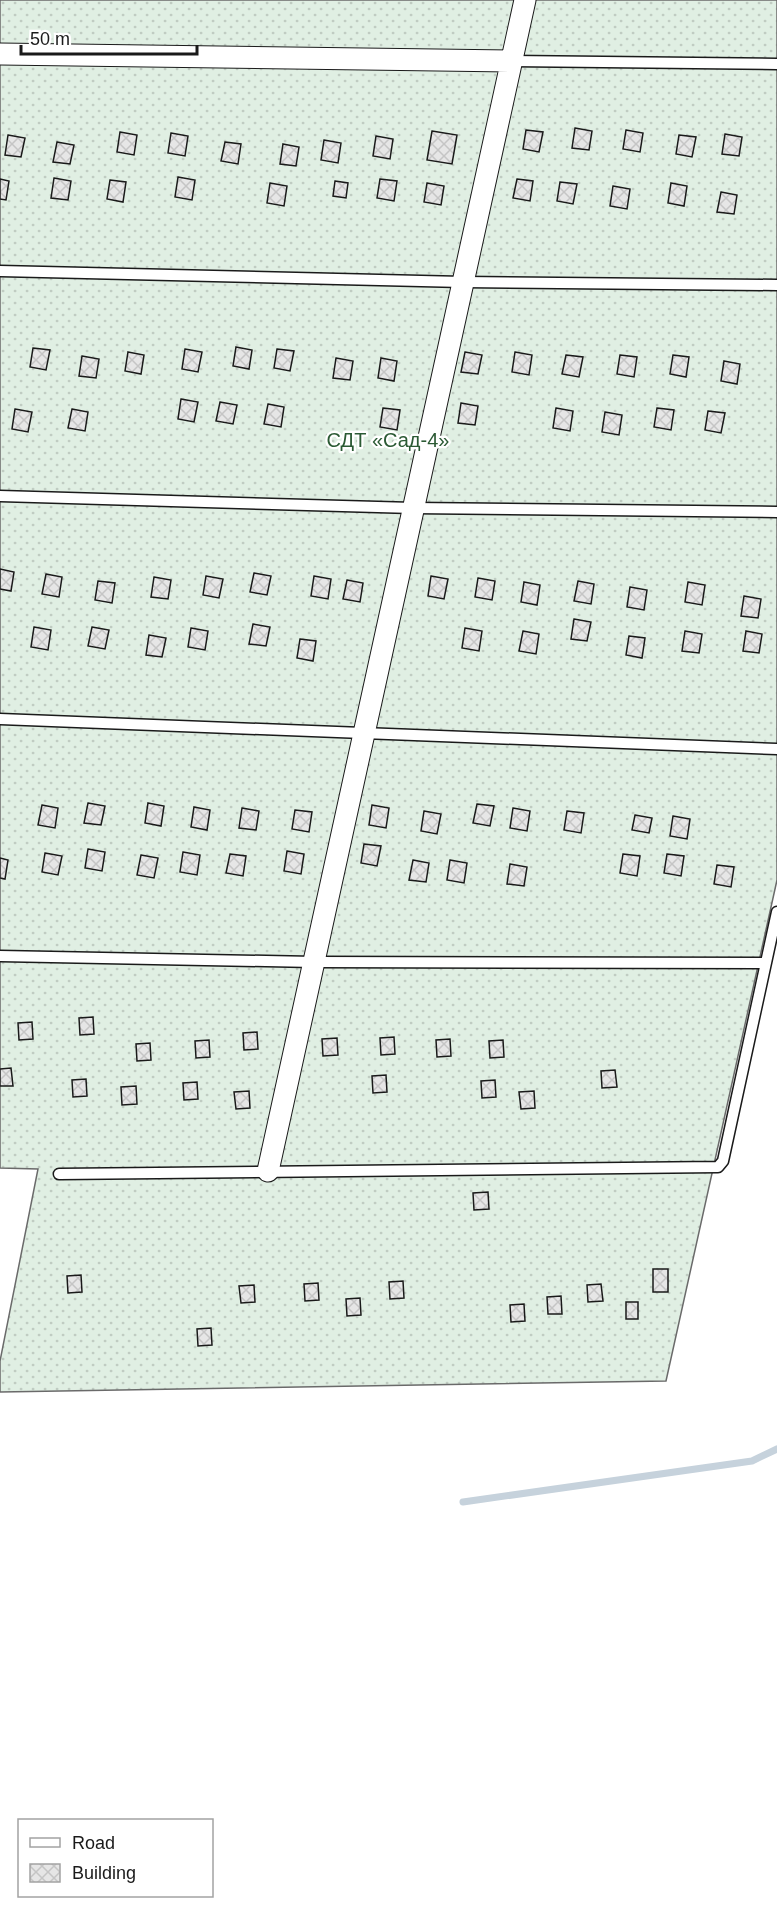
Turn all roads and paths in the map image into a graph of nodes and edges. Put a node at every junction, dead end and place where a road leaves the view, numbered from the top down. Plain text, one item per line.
1 (525, 0) edge
2 (0, 54) edge
3 (511, 61) junction
4 (777, 64) edge
5 (0, 271) edge
6 (463, 282) junction
7 (777, 285) edge
8 (0, 496) edge
9 (413, 508) junction
10 (777, 512) edge
11 (0, 718) edge
12 (364, 735) junction
13 (777, 749) edge
14 (777, 912) edge
15 (0, 956) edge
16 (314, 962) junction
17 (765, 963) junction
18 (268, 1171) junction
19 (59, 1174) dead end

1 - 3 street
2 - 3 street
3 - 4 lane
3 - 6 street
5 - 6 lane
6 - 7 lane
6 - 9 street
8 - 9 lane
9 - 10 lane
9 - 12 street
11 - 12 lane
12 - 13 lane
12 - 16 street
14 - 17 lane
15 - 16 lane
16 - 17 lane
16 - 18 street
17 - 18 lane
18 - 19 lane

